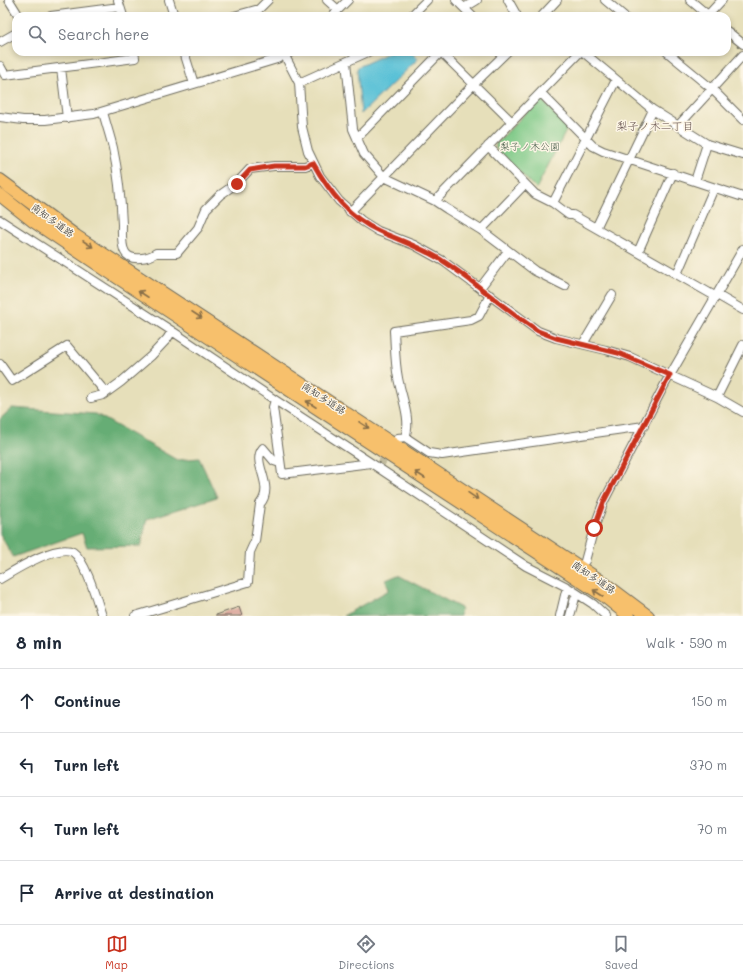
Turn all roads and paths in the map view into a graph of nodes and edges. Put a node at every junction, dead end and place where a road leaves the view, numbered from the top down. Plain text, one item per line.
1 (9, 0) edge
2 (169, 0) edge
3 (255, 0) edge
4 (268, 0) edge
5 (327, 0) edge
6 (348, 0) edge
7 (427, 0) edge
8 (456, 0) edge
9 (477, 0) edge
10 (508, 0) edge
11 (557, 0) edge
12 (605, 0) edge
13 (690, 0) edge
14 (722, 0) edge
15 (119, 3) edge
16 (464, 8) junction
17 (259, 9) junction
18 (16, 12) edge
19 (72, 12) edge
20 (173, 12) edge
21 (248, 12) edge
22 (334, 12) edge
23 (336, 12) edge
24 (417, 12) edge
25 (468, 12) edge
26 (515, 12) edge
27 (546, 12) edge
28 (619, 12) edge
29 (704, 12) edge
30 (712, 12) edge
31 (731, 34) edge
32 (12, 35) edge
33 (0, 42) edge
34 (743, 44) edge
35 (135, 56) edge
36 (185, 56) edge
37 (282, 56) edge
38 (289, 56) edge
39 (359, 56) edge
40 (437, 56) edge
41 (445, 56) edge
42 (503, 56) edge
43 (576, 56) edge
44 (588, 56) edge
45 (672, 56) edge
46 (743, 56) edge
47 (346, 62) junction
48 (0, 66) edge
49 (61, 68) junction
50 (616, 80) junction
51 (299, 83) junction
52 (194, 84) junction
53 (474, 84) junction
54 (712, 89) junction
55 (541, 93) junction
56 (653, 110) junction
57 (103, 112) junction
58 (0, 117) edge
59 (67, 118) junction
60 (743, 120) edge
61 (512, 122) junction
62 (678, 126) junction
63 (357, 138) junction
64 (586, 140) junction
65 (707, 144) junction
66 (488, 146) junction
67 (743, 155) edge
68 (630, 159) junction
69 (313, 163) junction
70 (673, 173) junction
71 (384, 177) junction
72 (0, 180) edge
73 (695, 181) junction
74 (525, 184) junction
75 (714, 188) junction
76 (0, 195) edge
77 (743, 197) edge
78 (436, 200) junction
79 (552, 203) junction
80 (350, 212) junction
81 (0, 220) edge
82 (596, 228) junction
83 (481, 230) junction
84 (743, 250) edge
85 (508, 251) junction
86 (638, 252) junction
87 (677, 274) junction
88 (565, 286) dead end
89 (480, 288) junction
90 (490, 295) junction
91 (612, 295) dead end
92 (717, 295) junction
93 (599, 298) dead end
94 (607, 303) junction
95 (743, 310) edge
96 (172, 332) junction
97 (583, 344) junction
98 (743, 345) edge
99 (740, 360) edge
100 (0, 364) edge
101 (670, 375) junction
102 (108, 391) junction
103 (717, 397) junction
104 (91, 398) dead end
105 (275, 400) junction
106 (743, 412) edge
107 (644, 426) junction
108 (280, 463) junction
109 (371, 463) junction
110 (585, 561) dead end
111 (0, 579) edge
112 (567, 587) junction
113 (575, 598) dead end
114 (102, 616) edge
115 (135, 616) edge
116 (560, 616) edge
117 (570, 616) edge
118 (606, 616) edge
119 (629, 616) edge
120 (648, 616) edge

1 - 18 street
2 - 20 street
3 - 17 street
4 - 17 street
5 - 22 street
6 - 23 street
7 - 24 street
8 - 16 street
9 - 16 street
10 - 26 street
11 - 27 street
12 - 28 street
13 - 29 street
14 - 30 street
15 - 19 street
16 - 25 street
17 - 21 street
31 - 34 street
32 - 33 street
35 - 49 street
36 - 52 street
37 - 52 street
38 - 51 street
39 - 47 street
40 - 63 street
41 - 53 street
42 - 53 street
43 - 55 street
44 - 50 street
45 - 54 street
46 - 54 street
47 - 51 street
47 - 63 street
48 - 49 street
49 - 59 street
50 - 56 street
50 - 64 street
51 - 69 street
52 - 57 street
53 - 61 street
53 - 71 street
54 - 60 street
54 - 62 street
55 - 61 street
55 - 64 street
56 - 62 street
56 - 68 street
57 - 59 street
57 - 69 street
58 - 59 street
61 - 66 street
62 - 65 street
63 - 71 street
64 - 68 street
64 - 79 street
65 - 67 street
65 - 73 street
66 - 74 street
66 - 78 street
68 - 70 street
68 - 82 street
69 - 80 street
70 - 73 street
70 - 86 street
71 - 78 street
71 - 80 street
72 -> 120 highway, 南知多道路
73 - 75 street
74 - 79 street
74 - 83 street
75 - 77 street
75 - 87 street
119 -> 76 highway, 南知多道路
78 - 83 street
79 - 82 street
80 - 89 street
81 - 96 street
82 - 86 street
83 - 85 street
84 - 92 street
85 - 88 street
85 - 89 street
86 - 87 street
87 - 92 street
89 - 90 street
90 - 97 street
90 - 107 street
91 - 94 street
92 - 95 street
92 - 101 street
93 - 94 street
94 - 97 street
96 - 102 street
96 - 105 street
97 - 101 street
98 - 99 street
99 - 103 street
100 - 102 street
101 - 103 street
101 - 107 street
102 - 104 street
103 - 106 street
105 - 108 street
105 - 109 street
107 - 110 street
108 - 109 street
108 - 115 street
109 - 112 street
111 - 114 street
112 - 116 street
112 - 118 street
113 - 117 street

